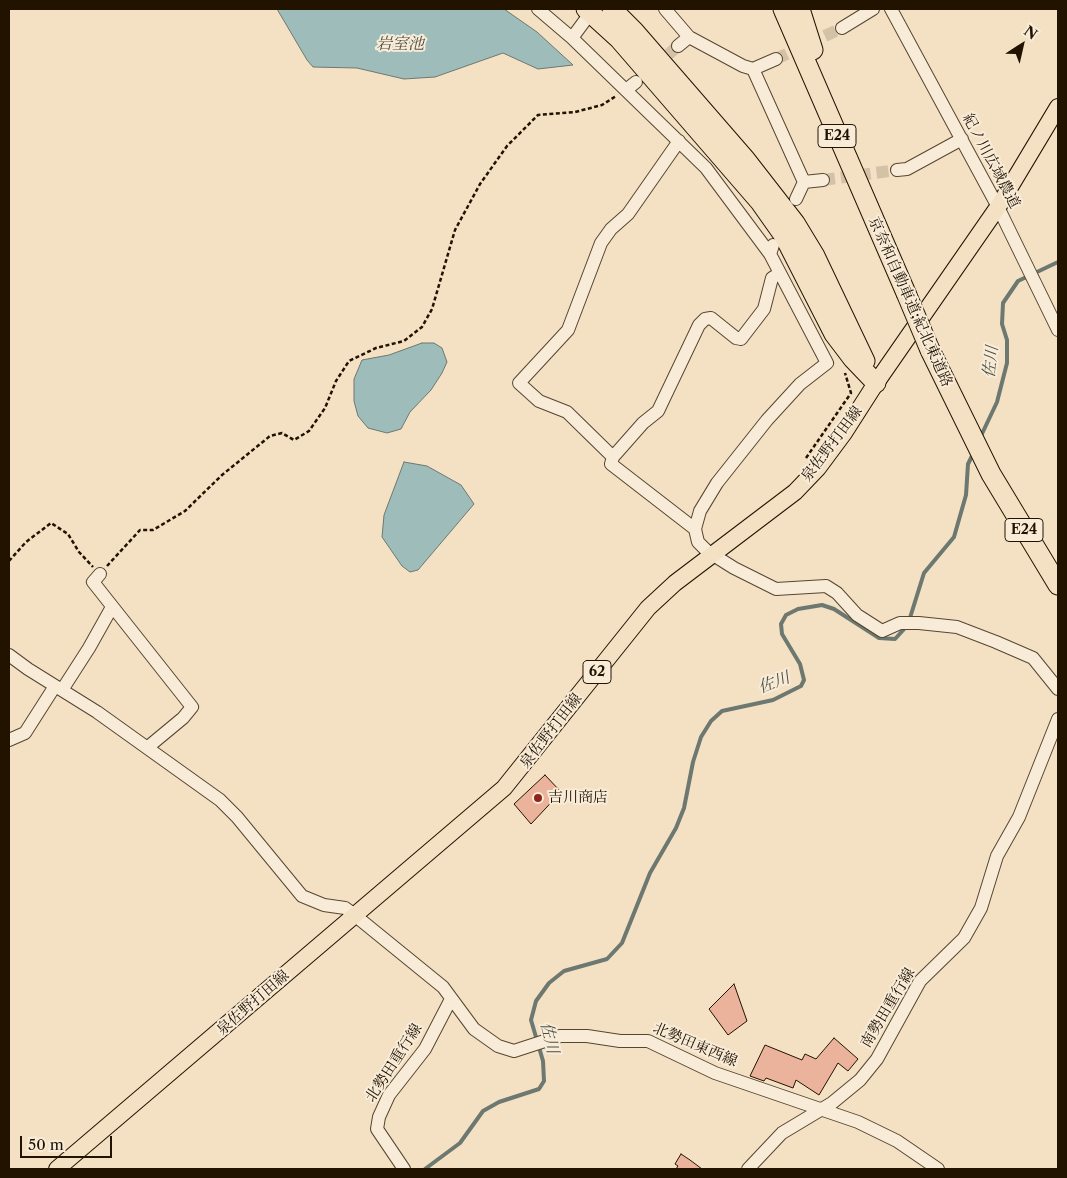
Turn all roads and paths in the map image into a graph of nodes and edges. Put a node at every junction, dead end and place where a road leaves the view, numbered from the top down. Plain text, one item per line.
1 (538, 9) edge
2 (612, 9) edge
3 (665, 9) edge
4 (771, 9) edge
5 (783, 9) edge
6 (800, 9) edge
7 (873, 9) edge
8 (892, 9) edge
9 (586, 14) edge
10 (842, 28) tunnel mouth
11 (689, 37) junction
12 (572, 38) junction
13 (678, 46) tunnel mouth
14 (776, 59) tunnel mouth
15 (753, 69) junction
16 (631, 86) junction
17 (1058, 107) edge
18 (838, 138) junction
19 (962, 139) junction
20 (679, 141) junction
21 (897, 170) tunnel mouth
22 (824, 180) tunnel mouth
23 (804, 182) junction
24 (796, 199) dead end
25 (998, 207) junction
26 (892, 262) junction
27 (780, 274) junction
28 (1058, 330) edge
29 (876, 383) junction
30 (613, 458) junction
31 (695, 529) junction
32 (713, 556) junction
33 (9, 561) edge
34 (100, 574) junction
35 (1058, 585) edge
36 (112, 607) junction
37 (9, 654) edge
38 (58, 688) junction
39 (1058, 689) edge
40 (1058, 719) edge
41 (9, 740) edge
42 (148, 747) junction
43 (356, 916) junction
44 (451, 999) junction
45 (820, 1110) junction
46 (57, 1169) edge
47 (404, 1169) edge
48 (748, 1169) edge
49 (938, 1169) edge

1 - 12 street
2 - 29 highway
3 - 11 street
4 - 18 highway
5 - 18 highway, 京奈和自動車道;紀北東道路 / E24
6 - 26 highway
7 - 10 street
8 - 19 street, 紀ノ川広域農道
9 - 12 street
9 - 29 highway
11 - 13 street
11 - 15 street
12 - 16 street
14 - 15 street
15 - 23 street
16 - 20 street
16 - 34 path
17 - 25 main road, 泉佐野打田線 / 62
18 - 26 highway, 京奈和自動車道;紀北東道路 / E24
19 - 21 street
19 - 25 street, 紀ノ川広域農道
20 - 27 street
20 - 30 street
22 - 23 street
23 - 24 street
25 - 28 street, 紀ノ川広域農道
25 - 29 main road, 泉佐野打田線 / 62
26 - 35 highway, 京奈和自動車道;紀北東道路 / E24, bridge
27 - 30 street
27 - 31 street
29 - 32 main road, 泉佐野打田線 / 62
30 - 31 street
31 - 32 street
32 - 39 street
32 - 43 main road, 泉佐野打田線 / 62
33 - 34 path
34 - 36 street
36 - 38 street
36 - 42 street
37 - 38 street, 北勢田東西線
38 - 41 street
38 - 42 street, 北勢田東西線
40 - 45 street, 南勢田重行線
42 - 43 street, 北勢田東西線
43 - 44 street, 北勢田東西線
43 - 46 main road, 泉佐野打田線 / 62
44 - 45 street, 北勢田東西線
44 - 47 street, 北勢田重行線
45 - 48 street, 南勢田重行線
45 - 49 street, 北勢田東西線

